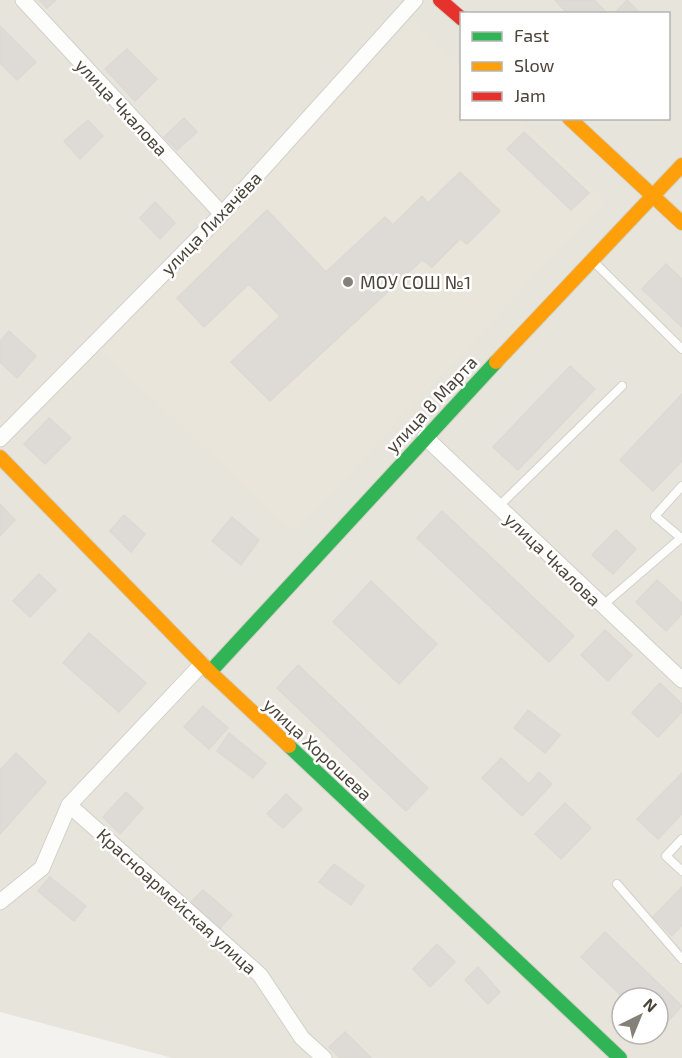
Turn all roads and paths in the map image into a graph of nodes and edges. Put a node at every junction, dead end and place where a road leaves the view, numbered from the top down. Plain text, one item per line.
1 (23, 0) edge
2 (415, 0) edge
3 (440, 0) edge
4 (460, 17) edge
5 (571, 120) edge
6 (682, 165) edge
7 (653, 195) junction
8 (222, 214) junction
9 (682, 224) edge
10 (591, 259) junction
11 (682, 350) edge
12 (622, 386) dead end
13 (424, 437) junction
14 (0, 439) edge
15 (0, 457) edge
16 (682, 486) edge
17 (498, 507) junction
18 (602, 606) junction
19 (206, 668) junction
20 (682, 680) edge
21 (69, 805) junction
22 (682, 839) edge
23 (682, 871) edge
24 (618, 884) dead end
25 (0, 902) edge
26 (682, 959) edge
27 (324, 1058) edge
28 (620, 1058) edge

1 - 8 street, улица Чкалова
2 - 8 street, улица Лихачёва
3 - 4 street
5 - 7 street
6 - 7 street, улица 8 Марта
7 - 9 street
7 - 10 street, улица 8 Марта
8 - 14 street, улица Лихачёва
10 - 11 lane
10 - 13 street, улица 8 Марта
12 - 17 lane
13 - 17 street, улица Чкалова
13 - 19 street, улица 8 Марта
15 - 19 street, улица Хорошева
16 - 18 lane
17 - 18 street, улица Чкалова
18 - 20 street, улица Чкалова
19 - 21 street
19 - 28 street, улица Хорошева
21 - 25 street
21 - 27 street, Красноармейская улица
22 - 23 lane
24 - 26 lane

